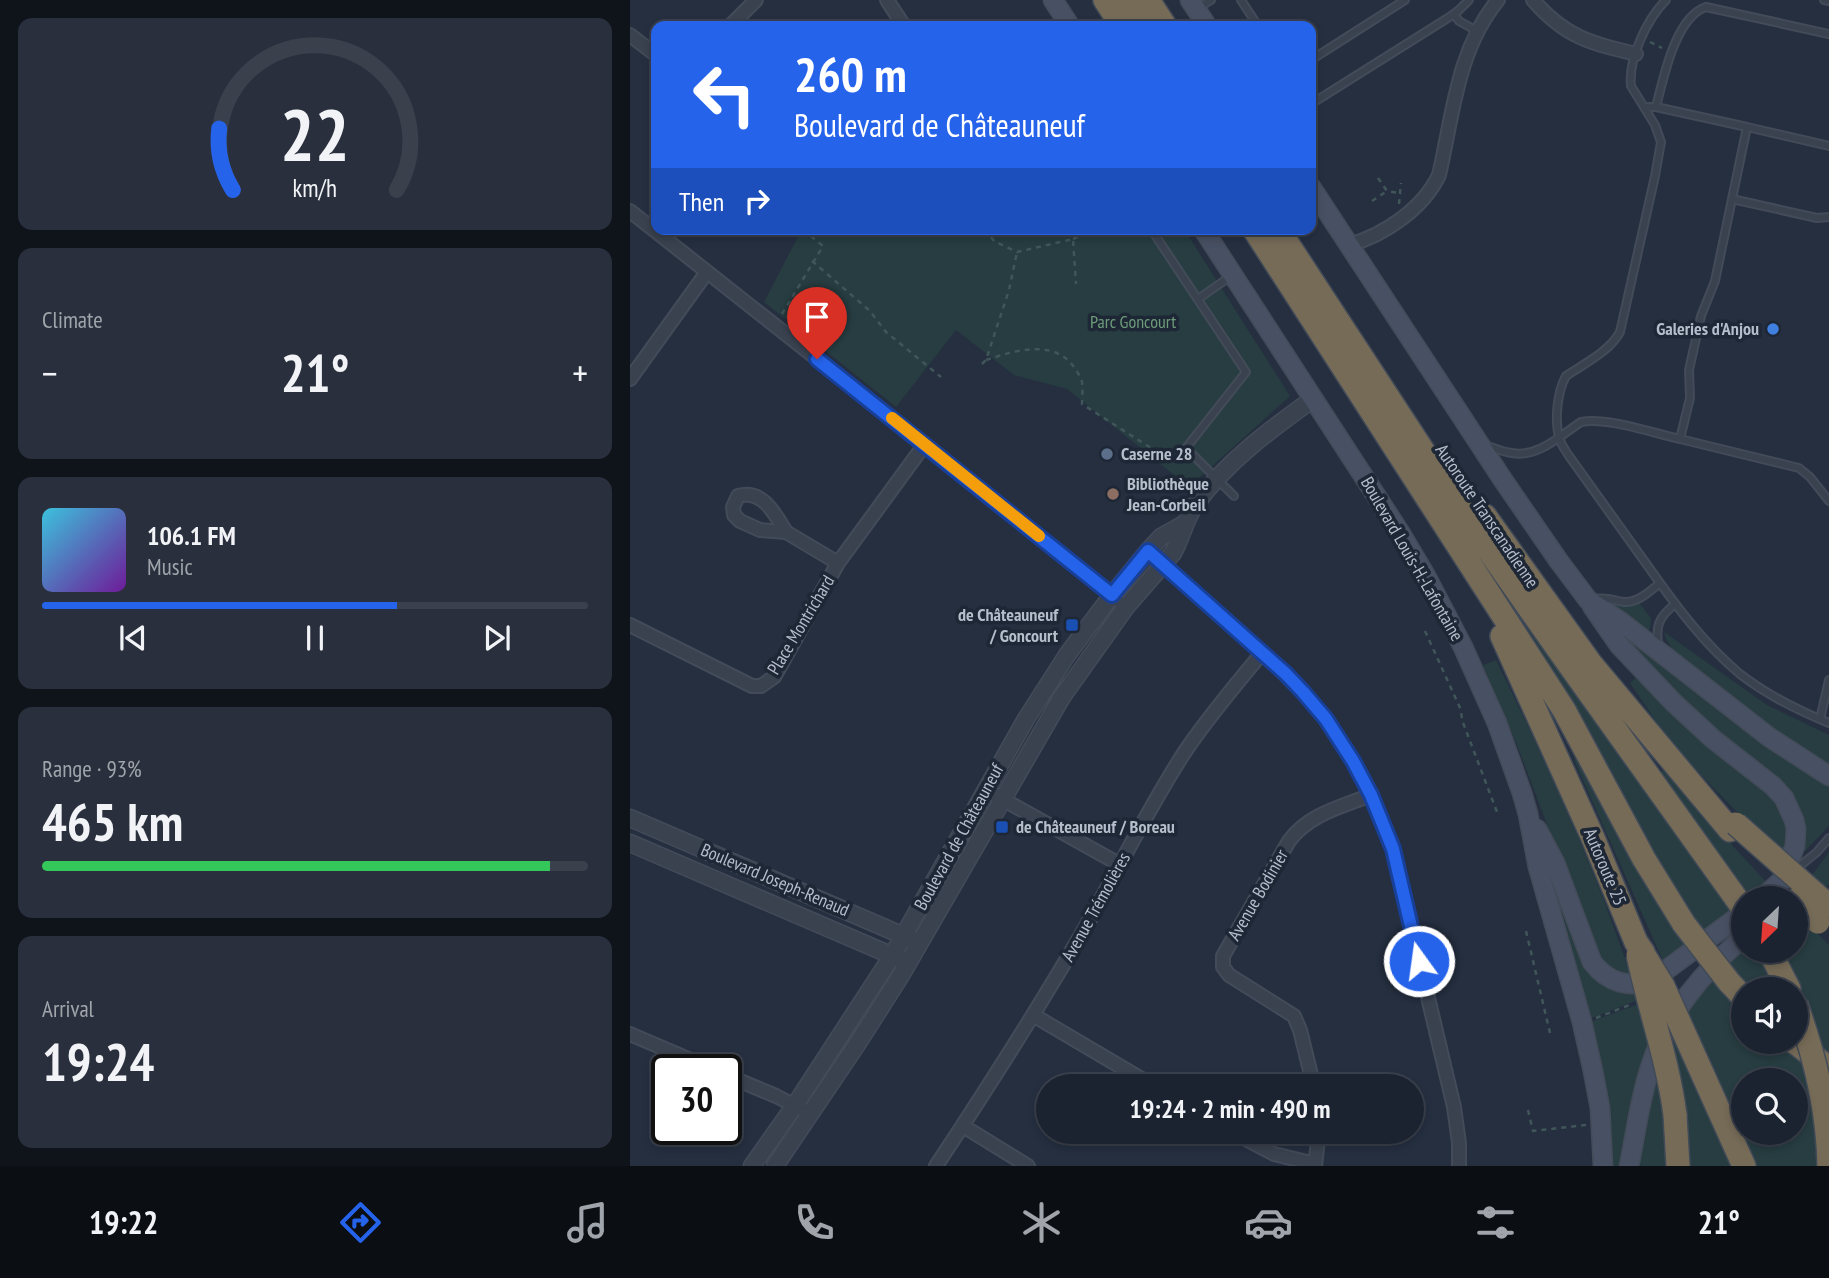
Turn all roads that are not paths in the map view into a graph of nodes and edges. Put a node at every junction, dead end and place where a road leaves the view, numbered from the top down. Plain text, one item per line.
1 (757, 0) edge
2 (887, 0) edge
3 (1053, 0) edge
4 (1105, 0) edge
5 (1129, 0) edge
6 (1148, 0) edge
7 (1241, 0) edge
8 (1405, 0) edge
9 (1469, 0) edge
10 (1498, 0) edge
11 (1533, 0) edge
12 (1666, 0) edge
13 (1199, 3) edge
14 (1454, 13) junction
15 (735, 21) edge
16 (901, 21) edge
17 (1067, 21) edge
18 (1119, 21) edge
19 (1143, 21) edge
20 (1162, 21) edge
21 (1205, 21) edge
22 (1255, 21) edge
23 (1478, 31) junction
24 (1829, 34) edge
25 (630, 35) edge
26 (651, 51) edge
27 (1636, 54) junction
28 (1316, 57) edge
29 (1316, 101) edge
30 (1645, 107) junction
31 (1656, 107) junction
32 (1747, 127) junction
33 (1829, 146) edge
34 (1316, 195) edge
35 (1732, 199) junction
36 (630, 211) edge
37 (1829, 217) edge
38 (651, 228) edge
39 (660, 235) edge
40 (1154, 235) edge
41 (1206, 235) edge
42 (1258, 235) edge
43 (1282, 235) edge
44 (1301, 235) edge
45 (1349, 245) junction
46 (707, 272) junction
47 (1233, 275) junction
48 (1198, 299) junction
49 (630, 379) edge
50 (1313, 399) junction
51 (1559, 438) junction
52 (1680, 439) junction
53 (1479, 443) junction
54 (925, 444) junction
55 (1217, 478) junction
56 (1234, 496) dead end
57 (1829, 501) edge
58 (1184, 524) junction
59 (786, 532) dead end
60 (1148, 551) junction
61 (838, 563) junction
62 (1163, 565) junction
63 (1470, 566) junction
64 (1660, 583) junction
65 (1112, 595) junction
66 (1588, 600) junction
67 (1675, 604) junction
68 (1126, 607) junction
69 (630, 625) edge
70 (1262, 653) junction
71 (1658, 653) junction
72 (1829, 680) edge
73 (1827, 695) edge
74 (1820, 719) junction
75 (1829, 723) edge
76 (1829, 776) edge
77 (986, 790) junction
78 (1371, 795) junction
79 (1003, 798) junction
80 (1528, 814) junction
81 (630, 818) edge
82 (1733, 827) junction
83 (1829, 838) edge
84 (630, 843) edge
85 (1119, 864) junction
86 (1785, 886) edge
87 (1791, 886) edge
88 (1793, 886) edge
89 (1731, 892) edge
90 (1829, 894) edge
91 (1808, 902) edge
92 (1829, 906) edge
93 (1808, 911) edge
94 (1731, 919) edge
95 (1829, 933) edge
96 (904, 935) junction
97 (920, 944) junction
98 (1731, 949) edge
99 (1639, 950) junction
100 (892, 956) junction
101 (909, 963) junction
102 (1731, 984) edge
103 (1033, 1015) junction
104 (630, 1034) edge
105 (1808, 1040) edge
106 (1808, 1052) edge
107 (677, 1054) edge
108 (1829, 1068) edge
109 (1133, 1074) edge
110 (1311, 1074) edge
111 (742, 1082) edge
112 (795, 1105) junction
113 (811, 1114) junction
114 (962, 1126) junction
115 (1255, 1144) edge
116 (1318, 1144) edge
117 (1315, 1165) edge
118 (752, 1166) edge
119 (775, 1166) edge
120 (936, 1166) edge
121 (1028, 1166) edge
122 (1459, 1166) edge
123 (1603, 1166) edge
124 (1629, 1166) edge
125 (1678, 1166) edge
126 (1744, 1166) edge
127 (1829, 1166) edge

1 - 15 street
2 - 16 street
3 - 17 main road
4 - 18 highway
5 - 19 highway
6 - 20 highway
7 - 22 lane
8 - 28 lane
9 - 14 lane
10 - 23 street
11 - 27 street
12 - 27 lane
13 - 21 main road
14 - 23 lane
14 - 29 lane
23 - 45 street
24 - 31 lane
25 - 26 street
27 - 30 lane
30 - 31 lane
30 - 51 lane
31 - 32 lane
32 - 33 lane
32 - 35 lane
34 - 45 main road
35 - 37 lane
35 - 52 lane
36 - 38 street
39 - 46 street
40 - 48 lane
41 - 47 main road, Boulevard Louis-H.-Lafontaine
42 - 63 highway
43 - 89 highway
44 - 82 highway, Autoroute Transcanadienne
45 - 53 main road
46 - 49 street
46 - 54 street
47 - 48 lane
47 - 50 main road, Boulevard Louis-H.-Lafontaine
48 - 55 lane
50 - 55 street, Boulevard de Châteauneuf
50 - 80 main road, Boulevard Louis-H.-Lafontaine
51 - 52 lane
51 - 53 lane
51 - 64 lane
52 - 57 lane
53 - 66 main road
54 - 61 street, Place Montrichard
54 - 65 street
55 - 56 lane
55 - 58 street, Boulevard de Châteauneuf
58 - 60 street, Boulevard de Châteauneuf
58 - 62 street, Boulevard de Châteauneuf
59 - 61 street
60 - 62 street
60 - 65 street, Boulevard de Châteauneuf
61 - 69 street, Place Montrichard
62 - 68 street, Boulevard de Châteauneuf
62 - 70 street
63 - 99 highway, Autoroute 25
63 - 102 highway, bridge
64 - 66 lane
64 - 67 lane
65 - 68 street
65 - 77 street, Boulevard de Châteauneuf
66 - 71 main road
66 - 87 main road
67 - 71 lane
67 - 74 lane
68 - 79 street, Boulevard de Châteauneuf
70 - 78 street
70 - 85 street, Avenue Trémolières
71 - 76 main road
72 - 73 lane
73 - 74 lane
74 - 75 lane
77 - 79 street
77 - 96 street, Boulevard de Châteauneuf
78 - 110 street, Avenue Bodinier
78 - 122 street
79 - 85 street
79 - 97 street, Boulevard de Châteauneuf
80 - 94 main road
80 - 123 main road, Boulevard Louis-H.-Lafontaine
81 - 96 street, Boulevard Joseph-Renaud
82 - 86 highway
82 - 92 highway, bridge
83 - 88 lane
84 - 100 street, Boulevard Joseph-Renaud
85 - 103 street, Avenue Trémolières
90 - 91 main road
93 - 95 highway, bridge
96 - 97 street, Boulevard Joseph-Renaud
96 - 100 street, Boulevard de Châteauneuf
97 - 101 street, Boulevard de Châteauneuf
98 - 124 main road
99 - 125 highway, bridge
99 - 126 highway, Autoroute 25, bridge
100 - 101 street, Boulevard Joseph-Renaud
100 - 112 street, Boulevard de Châteauneuf
101 - 113 street, Boulevard de Châteauneuf
103 - 109 street
103 - 114 street, Avenue Trémolières
104 - 107 street
105 - 127 highway, bridge
106 - 108 highway
111 - 112 street
112 - 113 street
112 - 118 street, Boulevard de Châteauneuf
113 - 119 street, Boulevard de Châteauneuf
114 - 120 street, Avenue Trémolières
114 - 121 street
115 - 117 street
116 - 117 street

